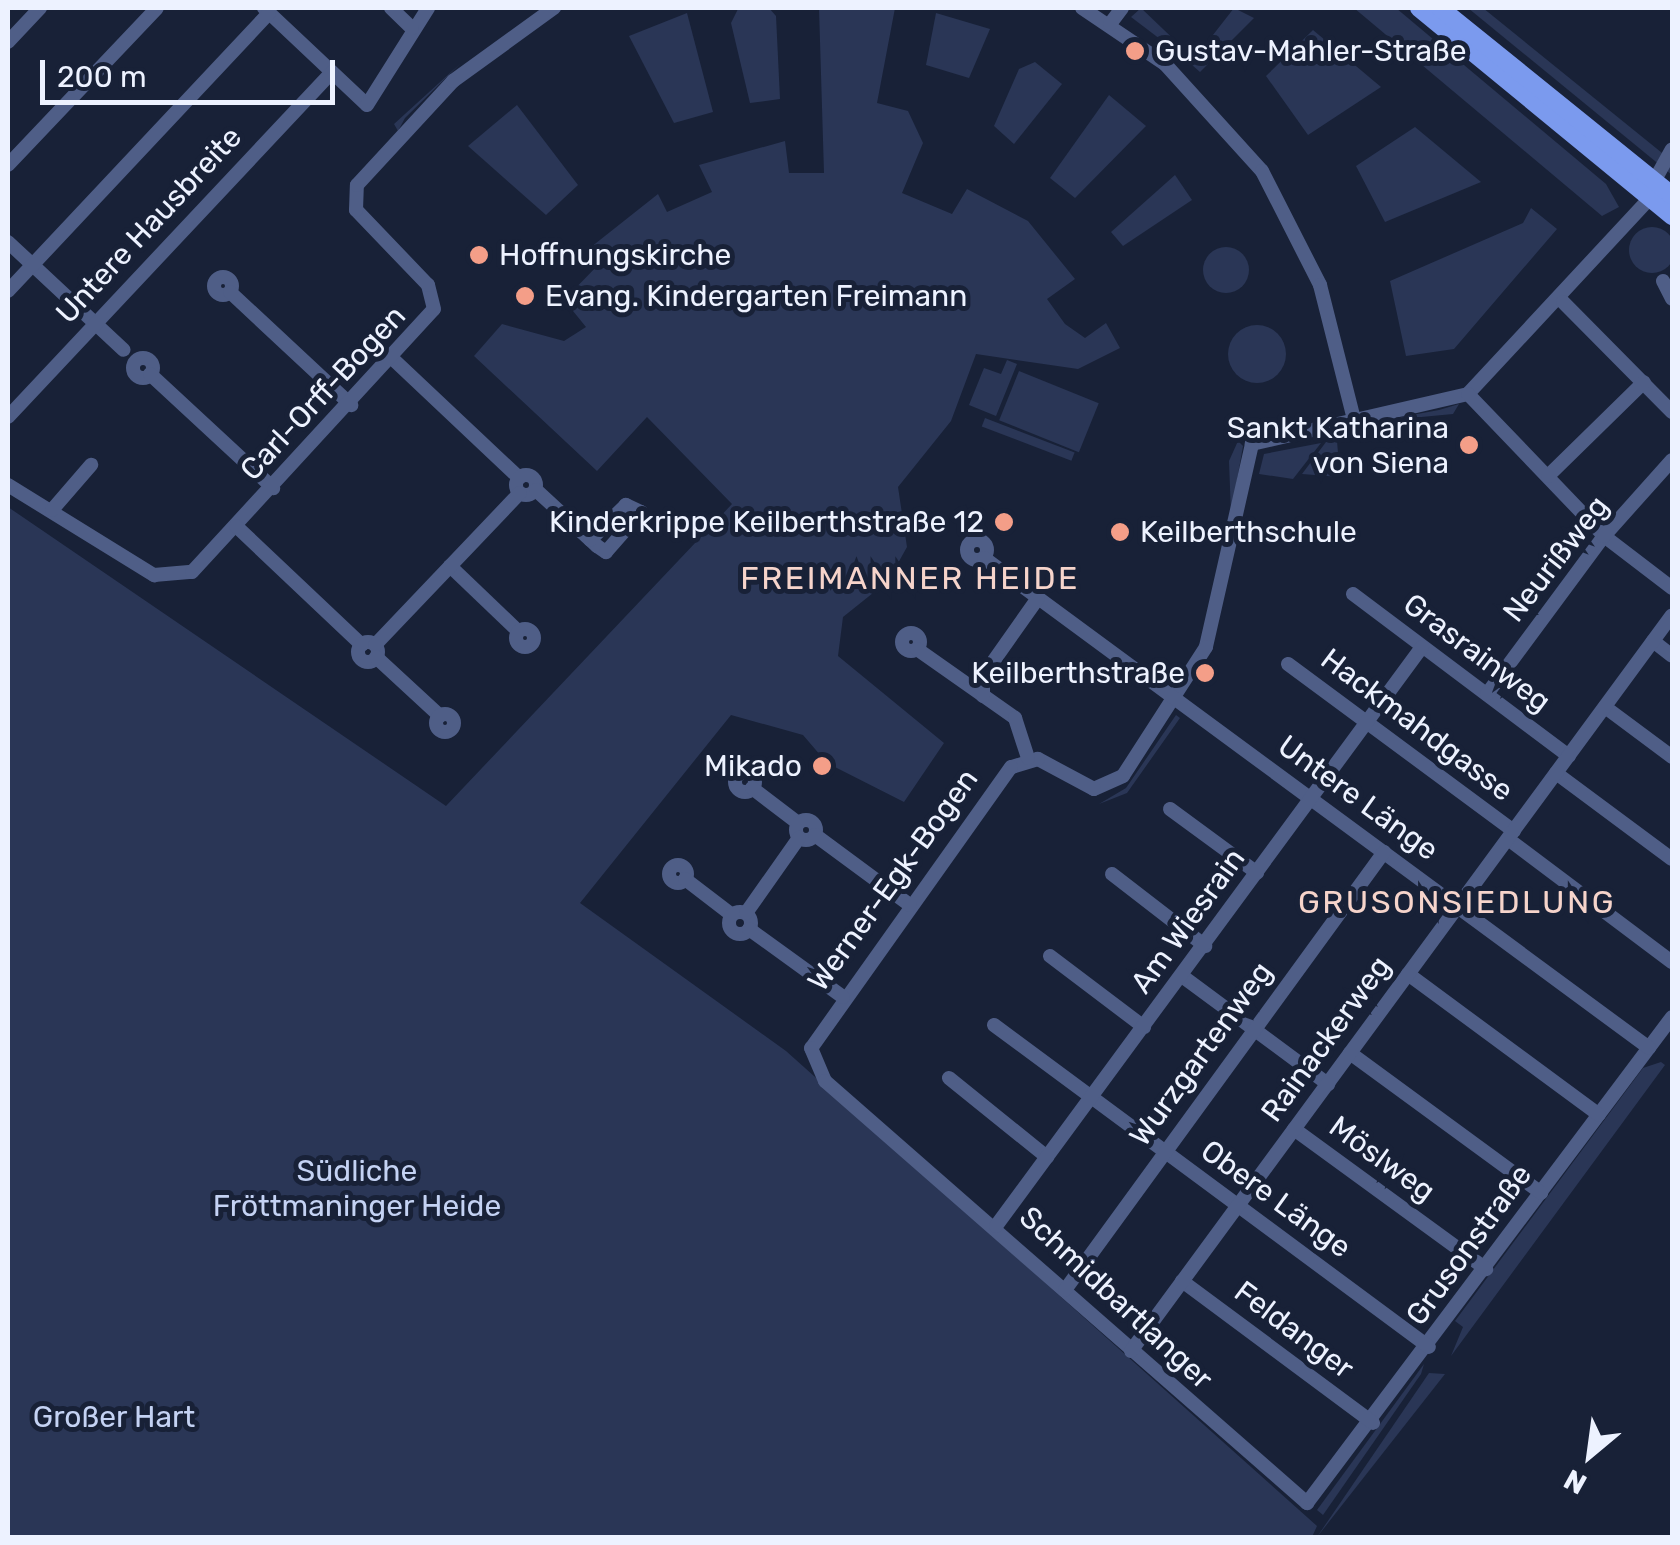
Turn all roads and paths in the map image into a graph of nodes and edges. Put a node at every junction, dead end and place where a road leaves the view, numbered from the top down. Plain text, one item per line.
1 (40, 8) edge
2 (157, 8) edge
3 (390, 8) edge
4 (428, 8) edge
5 (554, 8) edge
6 (1082, 8) edge
7 (1122, 8) edge
8 (1420, 8) edge
9 (1440, 8) edge
10 (266, 10) edge
11 (1110, 24) junction
12 (412, 28) junction
13 (8, 42) edge
14 (332, 72) junction
15 (1672, 149) edge
16 (8, 165) edge
17 (1651, 177) junction
18 (1672, 195) edge
19 (1650, 198) junction
20 (1672, 216) edge
21 (8, 242) edge
22 (32, 265) junction
23 (1663, 281) dead end
24 (8, 291) edge
25 (230, 292) dead end
26 (1672, 299) edge
27 (1563, 302) junction
28 (94, 323) junction
29 (124, 350) dead end
30 (394, 360) junction
31 (150, 374) dead end
32 (1644, 382) junction
33 (1468, 394) junction
34 (351, 405) junction
35 (1672, 412) edge
36 (8, 417) edge
37 (1354, 420) junction
38 (1672, 460) edge
39 (91, 464) dead end
40 (1548, 476) junction
41 (8, 485) edge
42 (519, 485) junction
43 (273, 488) junction
44 (52, 510) junction
45 (236, 526) junction
46 (1604, 536) junction
47 (590, 540) dead end
48 (984, 558) dead end
49 (450, 566) junction
50 (1672, 588) edge
51 (1353, 594) dead end
52 (1038, 598) junction
53 (1672, 615) edge
54 (518, 631) dead end
55 (1653, 642) junction
56 (1422, 647) junction
57 (371, 649) junction
58 (916, 649) dead end
59 (1672, 656) edge
60 (1288, 664) dead end
61 (1487, 694) junction
62 (984, 696) junction
63 (1179, 700) junction
64 (1605, 708) junction
65 (440, 716) dead end
66 (1368, 723) junction
67 (1569, 756) junction
68 (1028, 758) junction
69 (1672, 758) edge
70 (1556, 773) junction
71 (752, 788) dead end
72 (1312, 798) junction
73 (1170, 809) dead end
74 (804, 832) junction
75 (1511, 835) junction
76 (1384, 852) junction
77 (1672, 859) edge
78 (1257, 873) junction
79 (1112, 874) dead end
80 (685, 880) dead end
81 (910, 905) junction
82 (1458, 906) junction
83 (742, 919) junction
84 (1204, 946) junction
85 (1050, 956) dead end
86 (1672, 962) edge
87 (1408, 974) junction
88 (1182, 976) junction
89 (843, 997) junction
90 (1672, 1017) edge
91 (994, 1025) dead end
92 (1144, 1027) junction
93 (1253, 1029) junction
94 (1649, 1048) junction
95 (1350, 1053) junction
96 (949, 1078) dead end
97 (1328, 1084) junction
98 (1092, 1097) junction
99 (1599, 1115) junction
100 (1294, 1129) junction
101 (886, 1133) joint
102 (1164, 1151) junction
103 (1047, 1157) junction
104 (1541, 1193) junction
105 (1238, 1205) junction
106 (996, 1226) junction
107 (1486, 1269) junction
108 (1182, 1282) junction
109 (1065, 1290) junction
110 (1428, 1347) junction
111 (1131, 1351) junction
112 (1372, 1423) junction
113 (1308, 1503) joint

1 - 13 street
2 - 16 street
3 - 12 street
4 - 12 street
5 - 30 street, Carl-Orff-Bogen
6 - 11 street
7 - 11 street
8 - 19 main road
9 - 17 main road
10 - 14 street
10 - 22 street
11 - 37 street
12 - 14 street
14 - 28 street, Untere Hausbreite
15 - 17 street
17 - 18 main road
17 - 19 street
18 - 19 street
19 - 20 main road
19 - 27 street
21 - 22 street
22 - 24 street
22 - 28 street
23 - 26 street
25 - 34 street
27 - 32 street
27 - 33 street
28 - 29 street
28 - 36 street, Untere Hausbreite
30 - 34 street, Carl-Orff-Bogen
30 - 42 street
31 - 43 street
32 - 35 street
32 - 40 street
33 - 37 street
33 - 40 street
34 - 43 street, Carl-Orff-Bogen
37 - 63 street
38 - 46 street, Neurißweg
39 - 44 street
40 - 46 street
41 - 44 street, Carl-Orff-Bogen
42 - 47 street
42 - 49 street
43 - 45 street, Carl-Orff-Bogen
44 - 45 street, Carl-Orff-Bogen
45 - 57 street
46 - 50 street
46 - 61 street, Neurißweg
48 - 52 street
49 - 54 street
49 - 57 street
51 - 56 street, Grasrainweg
52 - 62 street
52 - 63 street
53 - 55 street, Rainackerweg
55 - 59 street
55 - 64 street, Rainackerweg
56 - 61 street, Grasrainweg
56 - 66 street, Am Wiesrain
57 - 65 street
58 - 62 street
60 - 66 street, Hackmahdgasse
61 - 67 street, Grasrainweg
62 - 68 street
63 - 68 street
63 - 72 street, Untere Länge
64 - 67 street, Rainackerweg
64 - 69 street
66 - 72 street, Am Wiesrain
66 - 75 street, Hackmahdgasse
67 - 70 street, Rainackerweg
68 - 81 street, Werner-Egk-Bogen
70 - 75 street, Rainackerweg
70 - 77 street
71 - 74 street
72 - 76 street, Untere Länge
72 - 78 street, Am Wiesrain
73 - 78 street
74 - 81 street
74 - 83 street
75 - 82 street, Rainackerweg
75 - 86 street, Hackmahdgasse
76 - 82 street, Untere Länge
76 - 93 street, Wurzgartenweg
78 - 84 street, Am Wiesrain
79 - 84 street
80 - 83 street
81 - 89 street, Werner-Egk-Bogen
82 - 87 street, Rainackerweg
82 - 94 street, Untere Länge
83 - 89 street
84 - 88 street, Am Wiesrain
85 - 92 street
87 - 95 street, Rainackerweg
87 - 99 street
88 - 92 street, Am Wiesrain
88 - 93 street
89 - 101 street, Werner-Egk-Bogen
90 - 94 street, Grusonstraße
91 - 98 street, Obere Länge
92 - 98 street, Am Wiesrain
93 - 97 street
93 - 102 street, Wurzgartenweg
94 - 99 street, Grusonstraße
95 - 97 street, Rainackerweg
95 - 104 street
96 - 103 street
97 - 100 street, Rainackerweg
98 - 102 street, Obere Länge
98 - 103 street, Am Wiesrain
99 - 104 street, Grusonstraße
100 - 105 street, Rainackerweg
100 - 107 street, Möslweg
101 - 106 street, Schmidbartlanger
102 - 105 street, Obere Länge
102 - 109 street, Wurzgartenweg
103 - 106 street, Am Wiesrain
104 - 107 street, Grusonstraße
105 - 108 street, Rainackerweg
105 - 110 street, Obere Länge
106 - 109 street, Schmidbartlanger
107 - 110 street, Grusonstraße
108 - 111 street, Rainackerweg
108 - 112 street, Feldanger
109 - 111 street, Schmidbartlanger
110 - 112 street, Grusonstraße
111 - 113 street, Schmidbartlanger
112 - 113 street, Grusonstraße

